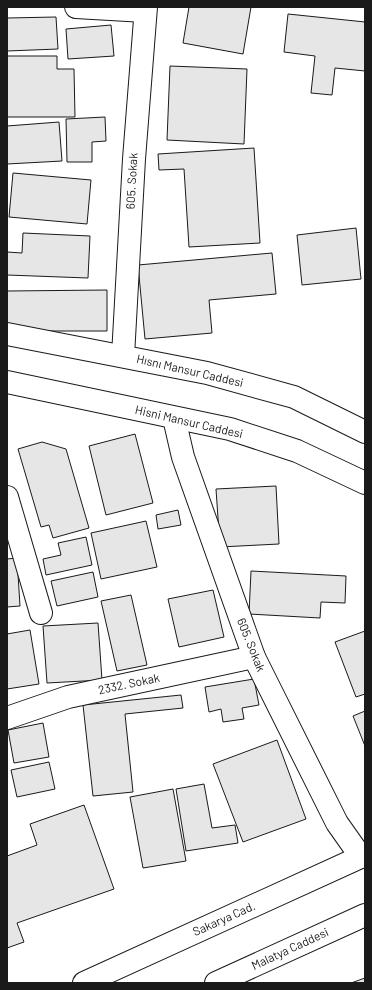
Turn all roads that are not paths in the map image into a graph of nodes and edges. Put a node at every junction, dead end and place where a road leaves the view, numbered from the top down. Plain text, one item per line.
1 (76, 7) edge
2 (145, 9) edge
3 (7, 334) edge
4 (123, 356) junction
5 (7, 382) edge
6 (174, 418) junction
7 (365, 432) edge
8 (365, 483) edge
9 (7, 497) edge
10 (41, 613) dead end
11 (254, 657) junction
12 (7, 718) edge
13 (363, 856) edge
14 (365, 915) edge
15 (84, 983) edge
16 (216, 983) edge

1 - 2 street
2 - 4 street, 605. Sokak
3 - 4 street, Hısnı Mansur Caddesi
4 - 7 street, Hısnı Mansur Caddesi
5 - 6 street, Hisni Mansur Caddesi
6 - 8 street, Hisni Mansur Caddesi
6 - 11 street, 605. Sokak
9 - 10 street
11 - 12 street, 2332. Sokak
11 - 13 street, 605. Sokak
13 - 15 street, Sakarya Cad.
14 - 16 street, Malatya Caddesi

